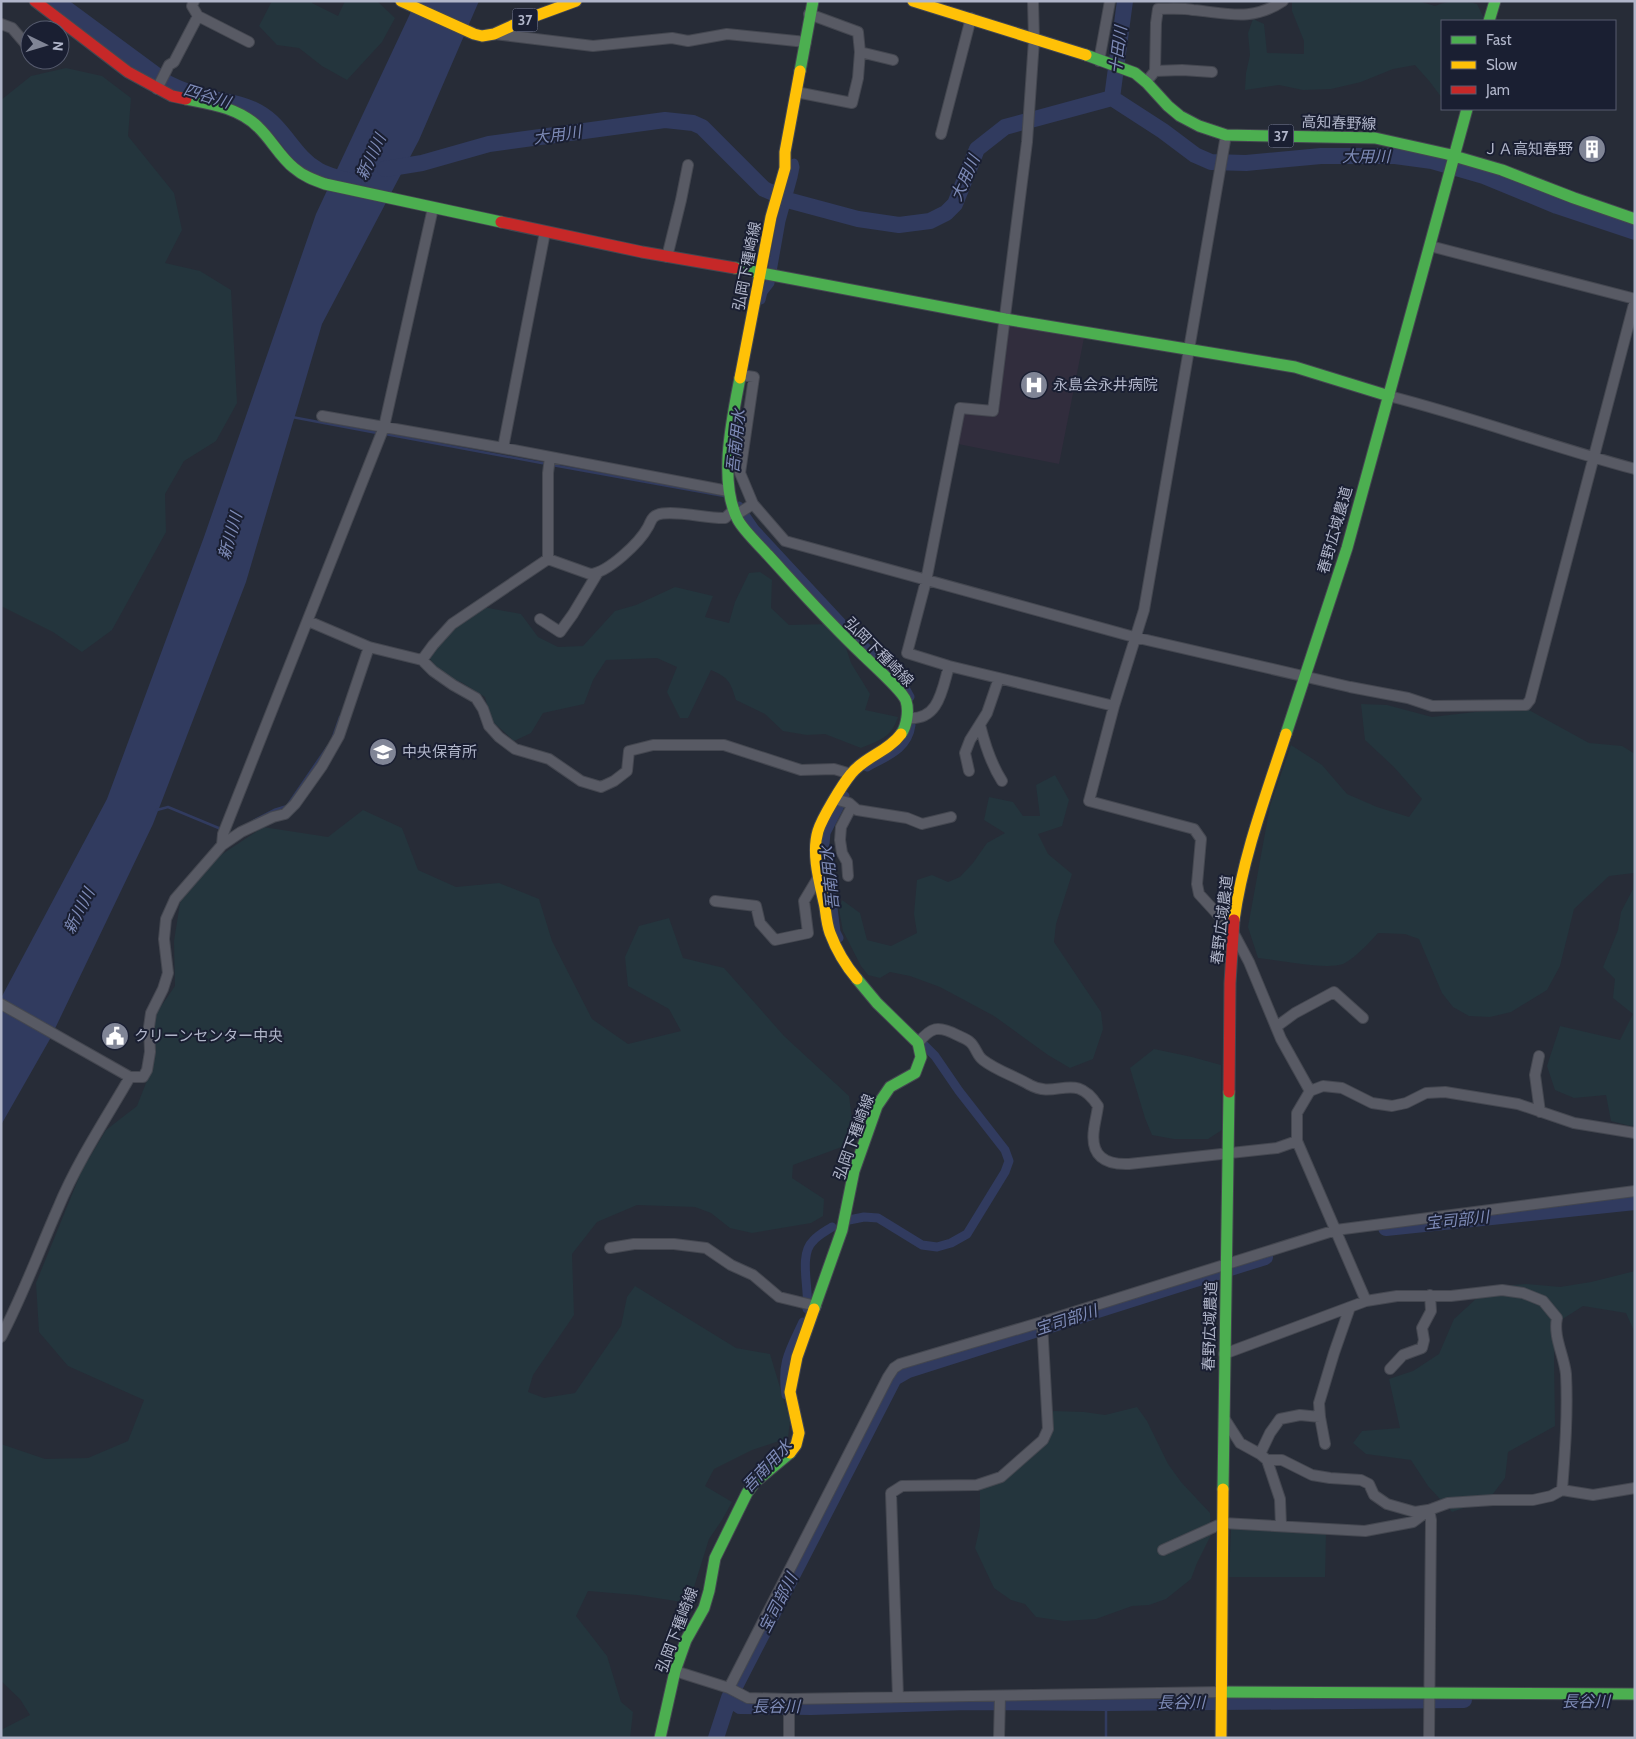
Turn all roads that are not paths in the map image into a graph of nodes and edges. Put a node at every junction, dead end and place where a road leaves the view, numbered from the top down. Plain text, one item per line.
1 (35, 1) edge
2 (194, 1) edge
3 (576, 1) edge
4 (812, 1) edge
5 (913, 1) edge
6 (1033, 1) edge
7 (1110, 1) edge
8 (1283, 1) edge
9 (1494, 1) edge
10 (401, 2) edge
11 (1193, 5) edge
12 (812, 15) junction
13 (198, 16) junction
14 (971, 18) junction
15 (1489, 20) edge
16 (1, 24) edge
17 (494, 34) junction
18 (20, 37) edge
19 (1034, 40) junction
20 (250, 42) dead end
21 (806, 42) junction
22 (860, 52) junction
23 (893, 60) dead end
24 (1101, 61) junction
25 (1155, 71) junction
26 (1212, 72) dead end
27 (1147, 81) junction
28 (158, 86) junction
29 (799, 93) junction
30 (1467, 110) edge
31 (941, 134) dead end
32 (1225, 141) junction
33 (1455, 156) junction
34 (688, 164) dead end
35 (434, 208) junction
36 (1635, 219) edge
37 (544, 232) junction
38 (1430, 246) junction
39 (667, 257) junction
40 (769, 274) junction
41 (1635, 299) edge
42 (1006, 318) junction
43 (1188, 350) junction
44 (741, 375) junction
45 (1389, 396) junction
46 (322, 416) dead end
47 (384, 427) junction
48 (503, 448) junction
49 (550, 457) junction
50 (1594, 458) junction
51 (1635, 469) edge
52 (728, 491) junction
53 (752, 505) junction
54 (735, 510) junction
55 (548, 559) junction
56 (597, 574) junction
57 (926, 581) junction
58 (540, 619) dead end
59 (308, 621) junction
60 (1134, 637) junction
61 (369, 647) junction
62 (422, 660) junction
63 (949, 666) junction
64 (999, 678) junction
65 (1303, 681) junction
66 (1114, 706) junction
67 (911, 719) junction
68 (980, 725) junction
69 (969, 770) dead end
70 (851, 774) junction
71 (1002, 781) dead end
72 (844, 802) junction
73 (951, 817) dead end
74 (222, 845) junction
75 (819, 876) junction
76 (848, 876) dead end
77 (715, 901) dead end
78 (1232, 930) junction
79 (1, 1004) edge
80 (1363, 1018) dead end
81 (1276, 1027) junction
82 (921, 1039) junction
83 (1540, 1056) dead end
84 (130, 1077) junction
85 (1310, 1091) junction
86 (1540, 1112) junction
87 (1635, 1134) edge
88 (1297, 1141) junction
89 (1228, 1153) junction
90 (1635, 1190) edge
91 (1336, 1230) junction
92 (610, 1248) dead end
93 (1227, 1265) junction
94 (1430, 1295) junction
95 (1366, 1301) junction
96 (810, 1304) junction
97 (1350, 1306) junction
98 (1042, 1322) junction
99 (1, 1337) edge
100 (1224, 1354) junction
101 (1390, 1369) dead end
102 (1320, 1417) junction
103 (1224, 1418) junction
104 (1325, 1444) dead end
105 (1263, 1457) junction
106 (1635, 1488) edge
107 (1562, 1490) junction
108 (1429, 1510) junction
109 (1223, 1523) junction
110 (1281, 1526) junction
111 (1163, 1550) dead end
112 (675, 1671) junction
113 (734, 1691) junction
114 (1222, 1692) junction
115 (1635, 1694) edge
116 (1000, 1696) junction
117 (898, 1697) junction
118 (1430, 1698) junction
119 (789, 1700) junction
120 (660, 1738) edge
121 (789, 1738) edge
122 (999, 1738) edge
123 (1221, 1738) edge
124 (1429, 1738) edge

1 - 28 street
2 - 13 street
3 - 17 street, 37
4 - 12 street, 弘岡下種崎線
5 - 14 street, 高知春野線 / 37
6 - 19 street
7 - 24 street
8 - 11 street
9 - 15 street
10 - 17 street, 37
11 - 25 street
12 - 21 street, 弘岡下種崎線
12 - 22 street
13 - 20 street
13 - 28 street
14 - 19 street, 高知春野線 / 37
14 - 31 street
16 - 18 street
17 - 21 street
19 - 24 street, 高知春野線 / 37
19 - 42 street
21 - 29 street, 弘岡下種崎線
22 - 23 street
22 - 29 street
24 - 27 street, 高知春野線 / 37
25 - 26 street
25 - 27 street
27 - 32 street, 高知春野線 / 37
28 - 35 street
29 - 40 street, 弘岡下種崎線
30 - 33 street, 春野広域農道
32 - 33 street, 高知春野線 / 37
32 - 43 street
33 - 36 street, 高知春野線 / 37
33 - 38 street, 春野広域農道
34 - 39 street
35 - 37 street
35 - 47 street
37 - 39 street
37 - 48 street
38 - 41 street
38 - 45 street, 春野広域農道
39 - 40 street
40 - 42 street
40 - 44 street, 弘岡下種崎線
41 - 50 street
42 - 43 street
42 - 57 street
43 - 45 street
43 - 60 street
44 - 52 street, 弘岡下種崎線
44 - 53 street
45 - 50 street
45 - 65 street, 春野広域農道
46 - 47 street
47 - 48 street
47 - 59 street
48 - 49 street
49 - 52 street
49 - 55 street
50 - 51 street
50 - 65 street
52 - 54 street, 弘岡下種崎線
53 - 54 street
53 - 57 street
54 - 56 street
54 - 67 street, 弘岡下種崎線
55 - 56 street
55 - 62 street
56 - 58 street
57 - 60 street
57 - 63 street
59 - 61 street
59 - 74 street
60 - 65 street
60 - 66 street
61 - 62 street
61 - 74 street
62 - 70 street
63 - 64 street
63 - 67 street
64 - 66 street
64 - 68 street
65 - 78 street, 春野広域農道
66 - 78 street
67 - 70 street
68 - 69 street
68 - 71 street
70 - 72 street
72 - 73 street
72 - 75 street
72 - 76 street
74 - 84 street
75 - 77 street
75 - 82 street
78 - 81 street
78 - 89 street, 春野広域農道
79 - 84 street
80 - 81 street
81 - 85 street
82 - 89 street
82 - 96 street, 弘岡下種崎線
83 - 86 street
84 - 99 street
85 - 86 street
85 - 88 street
86 - 87 street
88 - 89 street
88 - 91 street
89 - 93 street, 春野広域農道
90 - 91 street
91 - 93 street
91 - 95 street
92 - 96 street
93 - 98 street
93 - 100 street, 春野広域農道
94 - 95 street
94 - 101 street
94 - 107 street
95 - 97 street
96 - 112 street, 弘岡下種崎線
97 - 100 street
97 - 102 street
98 - 113 street
98 - 117 street
100 - 103 street, 春野広域農道
102 - 104 street
102 - 105 street
103 - 105 street
103 - 109 street, 春野広域農道
105 - 108 street
105 - 110 street
106 - 107 street
107 - 108 street
108 - 110 street
108 - 118 street
109 - 110 street
109 - 111 street
109 - 114 street, 春野広域農道
112 - 113 street
112 - 120 street, 弘岡下種崎線
113 - 119 street
114 - 116 street
114 - 118 street
114 - 123 street, 春野広域農道
115 - 118 street
116 - 117 street
116 - 122 street
117 - 119 street
118 - 124 street
119 - 121 street

